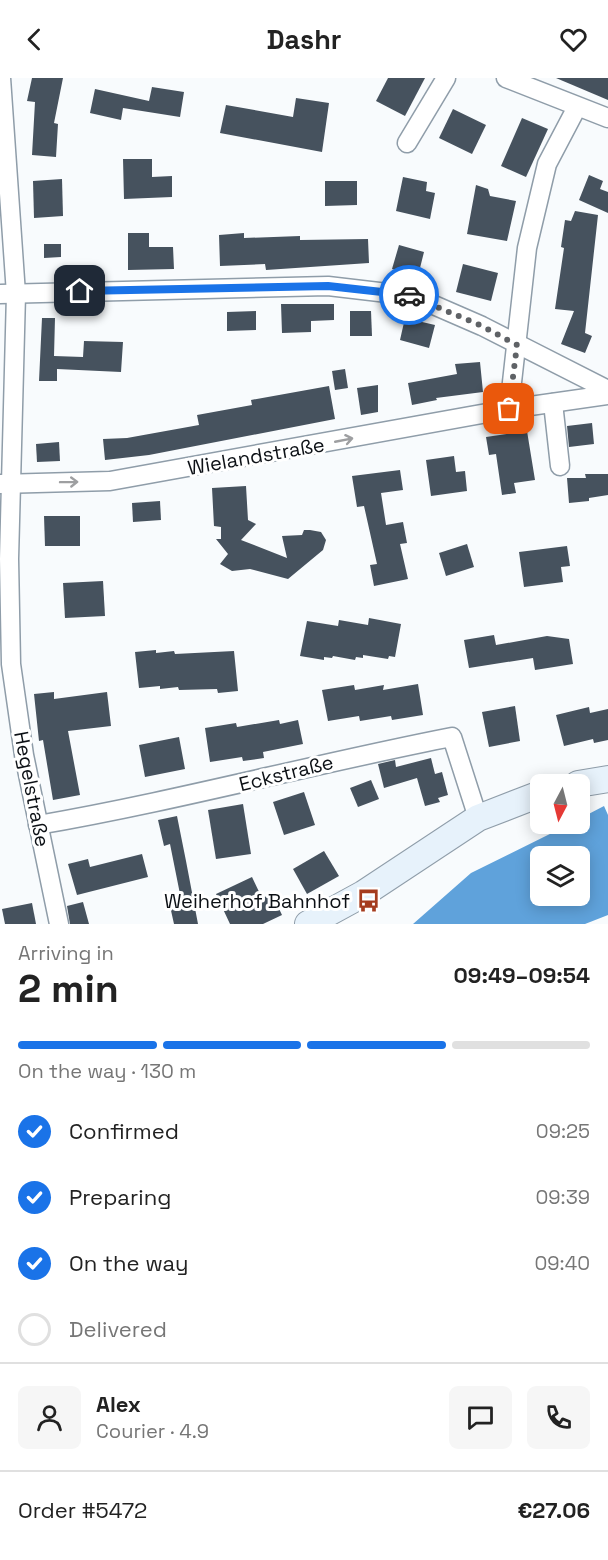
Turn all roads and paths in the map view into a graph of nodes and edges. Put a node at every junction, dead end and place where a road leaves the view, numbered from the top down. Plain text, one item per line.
1 (2, 78) edge
2 (446, 78) edge
3 (506, 78) edge
4 (577, 107) junction
5 (608, 118) edge
6 (407, 143) dead end
7 (8, 294) edge
8 (517, 345) junction
9 (608, 390) edge
10 (608, 395) edge
11 (553, 404) junction
12 (509, 409) junction
13 (560, 466) dead end
14 (5, 484) edge
15 (608, 779) edge
16 (590, 782) edge
17 (530, 798) edge
18 (478, 818) junction
19 (38, 825) junction
20 (59, 924) edge
21 (308, 924) edge

1 - 7 street, Hegelstraße
2 - 6 street
3 - 4 street
4 - 5 street
4 - 8 street
7 - 8 street
7 - 14 street, Hegelstraße
8 - 9 street
8 - 12 street
10 - 11 street, Wielandstraße
11 - 12 street, Wielandstraße
11 - 13 street
14 -> 12 street, Wielandstraße
14 - 19 street, Hegelstraße
15 - 16 street
17 - 18 street
18 - 19 street, Eckstraße
18 - 21 street
19 - 20 street, Hegelstraße

